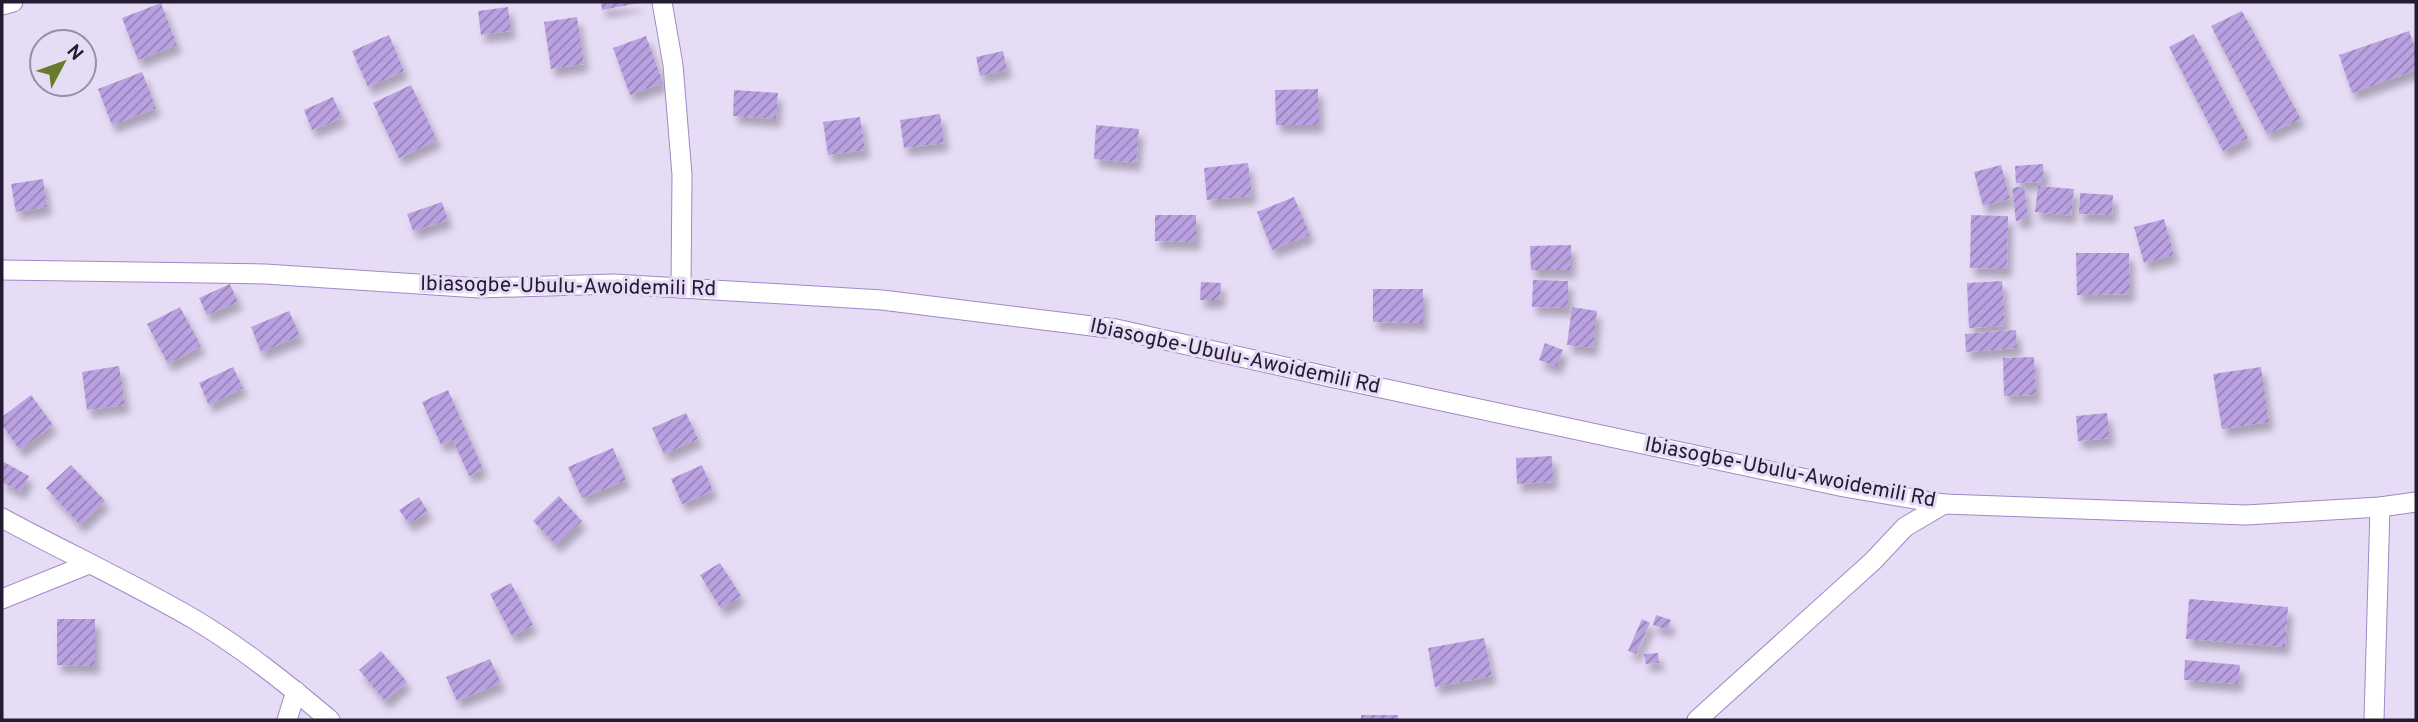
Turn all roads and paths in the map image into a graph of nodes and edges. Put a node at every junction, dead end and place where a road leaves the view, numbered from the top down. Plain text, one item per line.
1 (13, 2) edge
2 (662, 2) edge
3 (2, 5) edge
4 (2, 270) edge
5 (681, 288) junction
6 (2416, 502) edge
7 (1944, 504) junction
8 (2380, 507) junction
9 (2, 518) edge
10 (89, 564) junction
11 (2, 599) edge
12 (296, 691) junction
13 (287, 720) edge
14 (330, 720) edge
15 (1697, 720) edge
16 (2374, 720) edge

1 - 3 street
2 - 5 street
4 - 5 street, Ibiasogbe-Ubulu-Awoidemili Rd
5 - 7 street, Ibiasogbe-Ubulu-Awoidemili Rd
6 - 8 street, Ibiasogbe-Ubulu-Awoidemili Rd
7 - 8 street, Ibiasogbe-Ubulu-Awoidemili Rd
7 - 15 street
8 - 16 street
9 - 10 street
10 - 11 street
10 - 12 street
12 - 13 street
12 - 14 street

